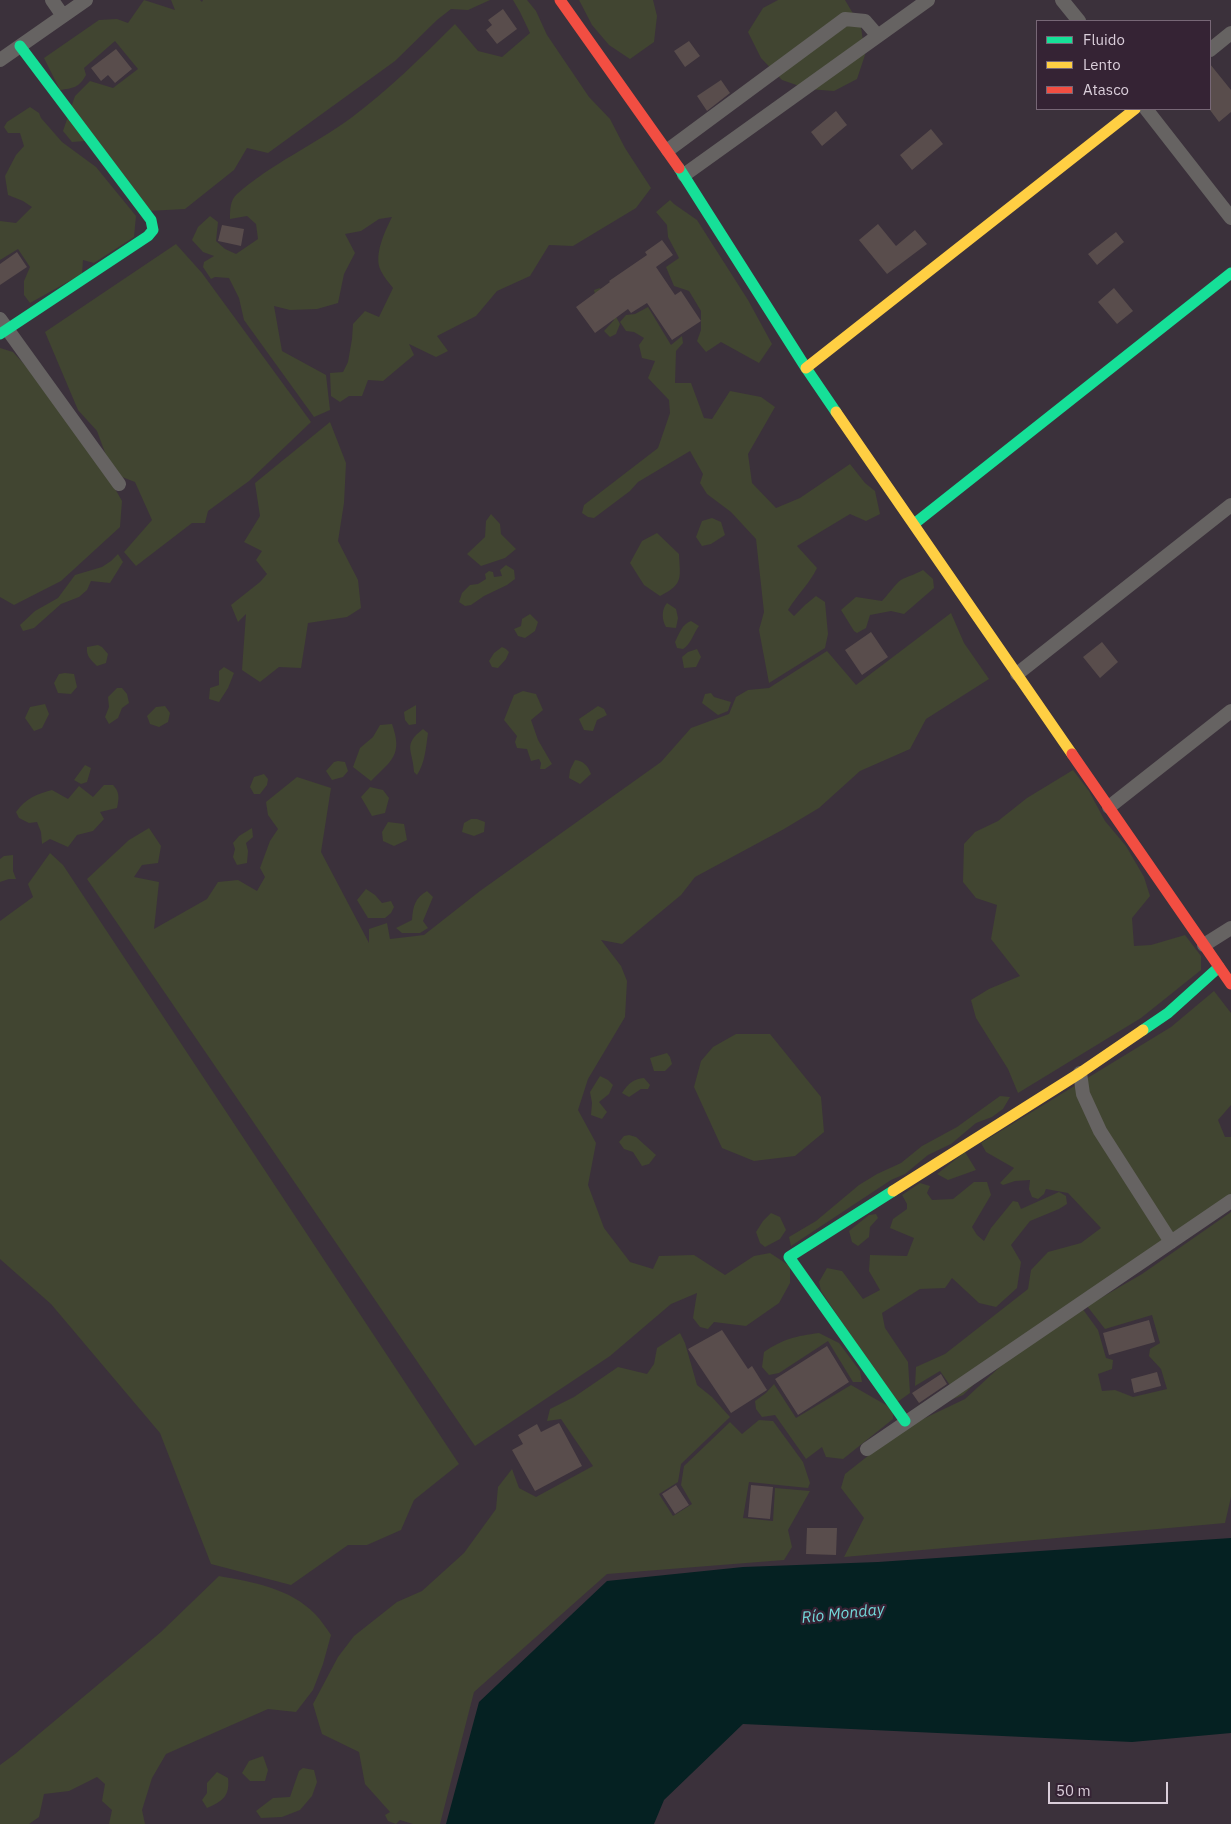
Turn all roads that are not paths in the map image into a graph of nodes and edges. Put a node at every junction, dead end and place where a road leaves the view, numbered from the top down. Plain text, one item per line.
1 (52, 0) edge
2 (86, 0) edge
3 (560, 0) edge
4 (928, 0) edge
5 (1062, 0) edge
6 (63, 16) junction
7 (1078, 20) edge
8 (1231, 33) edge
9 (878, 36) junction
10 (20, 46) junction
11 (1211, 49) edge
12 (0, 60) edge
13 (1134, 110) edge
14 (1147, 110) edge
15 (668, 150) junction
16 (684, 175) junction
17 (1231, 218) edge
18 (1231, 273) edge
19 (2, 327) edge
20 (806, 368) junction
21 (119, 484) dead end
22 (1231, 505) edge
23 (914, 524) junction
24 (1017, 674) junction
25 (1231, 711) edge
26 (1109, 807) junction
27 (1231, 928) edge
28 (1204, 945) junction
29 (1219, 967) junction
30 (1231, 984) edge
31 (1080, 1073) junction
32 (1231, 1201) edge
33 (1171, 1242) junction
34 (905, 1421) junction
35 (867, 1449) dead end

1 - 6 street
2 - 6 street
3 - 15 street
4 - 9 street
5 - 7 street
6 - 10 street
8 - 11 street
9 - 15 street
9 - 16 street
10 - 12 street
10 - 19 street
13 - 20 street
14 - 17 street
15 - 16 street
16 - 20 street
18 - 23 street
19 - 21 street
20 - 23 street
22 - 24 street
23 - 24 street
24 - 26 street
25 - 26 street
26 - 28 street
27 - 28 street
28 - 29 street
29 - 30 street
29 - 31 street
31 - 33 street
31 - 34 street
32 - 33 street
33 - 34 street
34 - 35 street

